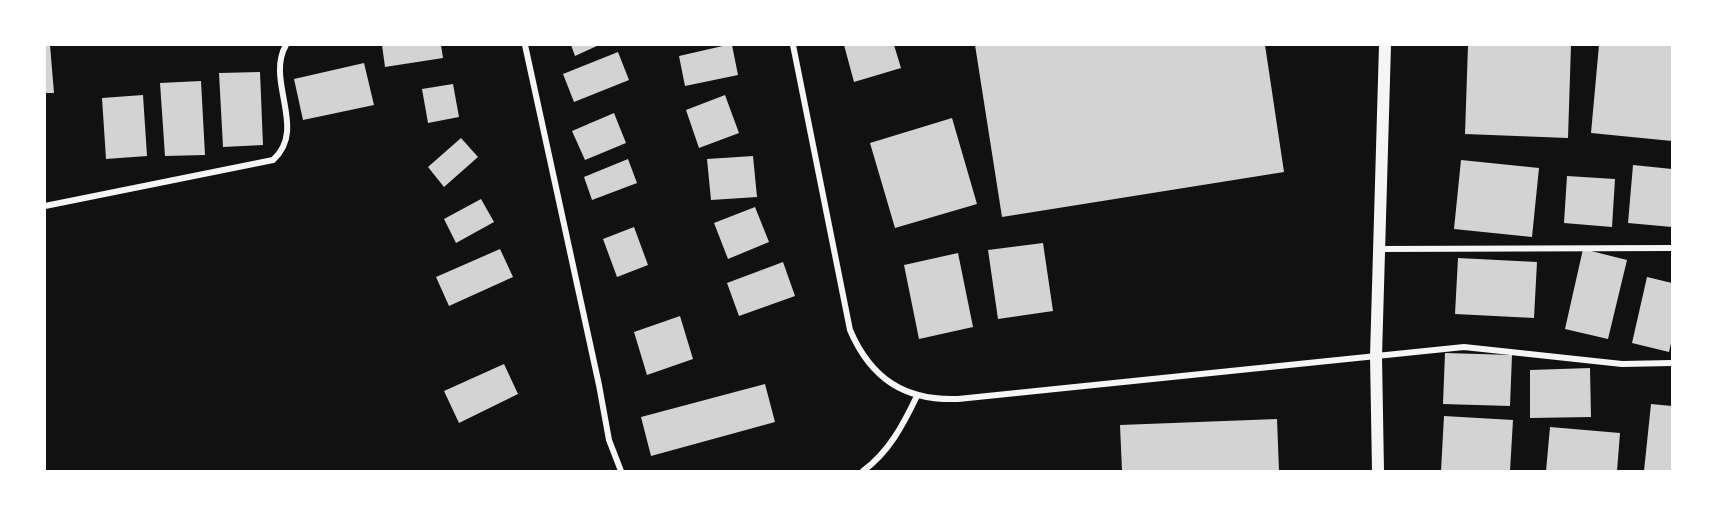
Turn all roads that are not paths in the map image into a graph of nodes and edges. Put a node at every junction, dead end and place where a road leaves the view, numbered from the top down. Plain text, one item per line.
1 (286, 45) edge
2 (525, 45) edge
3 (793, 45) edge
4 (1385, 45) edge
5 (45, 206) edge
6 (1672, 248) edge
7 (1380, 249) junction
8 (1376, 356) junction
9 (1672, 363) edge
10 (917, 396) junction
11 (621, 471) edge
12 (863, 471) edge
13 (1378, 471) edge

1 - 5 street
2 - 11 street
3 - 10 street
4 - 7 main road
6 - 7 street
7 - 8 main road
8 - 9 street
8 - 10 street
8 - 13 main road
10 - 12 street

